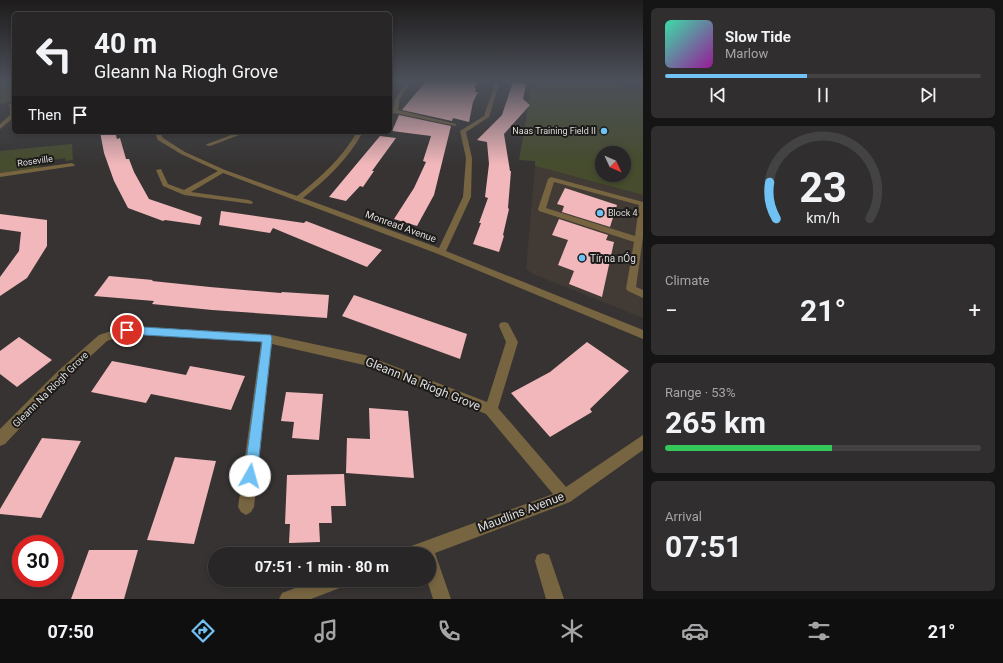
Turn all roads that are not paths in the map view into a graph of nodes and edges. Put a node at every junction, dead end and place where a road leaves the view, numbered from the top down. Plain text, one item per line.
1 (489, 109) edge
2 (392, 111) edge
3 (12, 115) edge
4 (454, 124) dead end
5 (0, 127) edge
6 (157, 134) edge
7 (238, 134) edge
8 (359, 134) edge
9 (208, 145) dead end
10 (72, 165) dead end
11 (159, 170) dead end
12 (223, 171) junction
13 (0, 175) edge
14 (184, 193) junction
15 (297, 199) junction
16 (249, 202) dead end
17 (642, 226) edge
18 (638, 240) junction
19 (441, 252) junction
20 (643, 294) edge
21 (504, 326) dead end
22 (643, 335) edge
23 (267, 338) junction
24 (490, 410) junction
25 (0, 439) edge
26 (643, 442) edge
27 (565, 497) junction
28 (246, 507) dead end
29 (436, 549) edge
30 (543, 561) dead end
31 (436, 584) edge
32 (320, 587) edge
33 (288, 599) edge
34 (442, 599) edge
35 (555, 599) edge

1 - 19 street
2 - 4 street
3 - 5 street
6 - 12 street, Monread Avenue
7 - 9 street
8 - 15 street
10 - 13 street, Roseville
11 - 14 street
12 - 14 street
12 - 15 street, Monread Avenue
14 - 16 street
15 - 19 street, Monread Avenue
17 - 18 street
17 - 18 street
18 - 20 street
19 - 22 street, Monread Avenue
21 - 24 street
23 - 24 street, Gleann Na Riogh Grove
23 - 25 street, Gleann Na Riogh Grove
23 - 28 street
24 - 27 street, Gleann Na Riogh Grove
26 - 27 street, Maudlins Avenue
27 - 29 street, Maudlins Avenue
30 - 35 street
31 - 34 street
32 - 33 street

